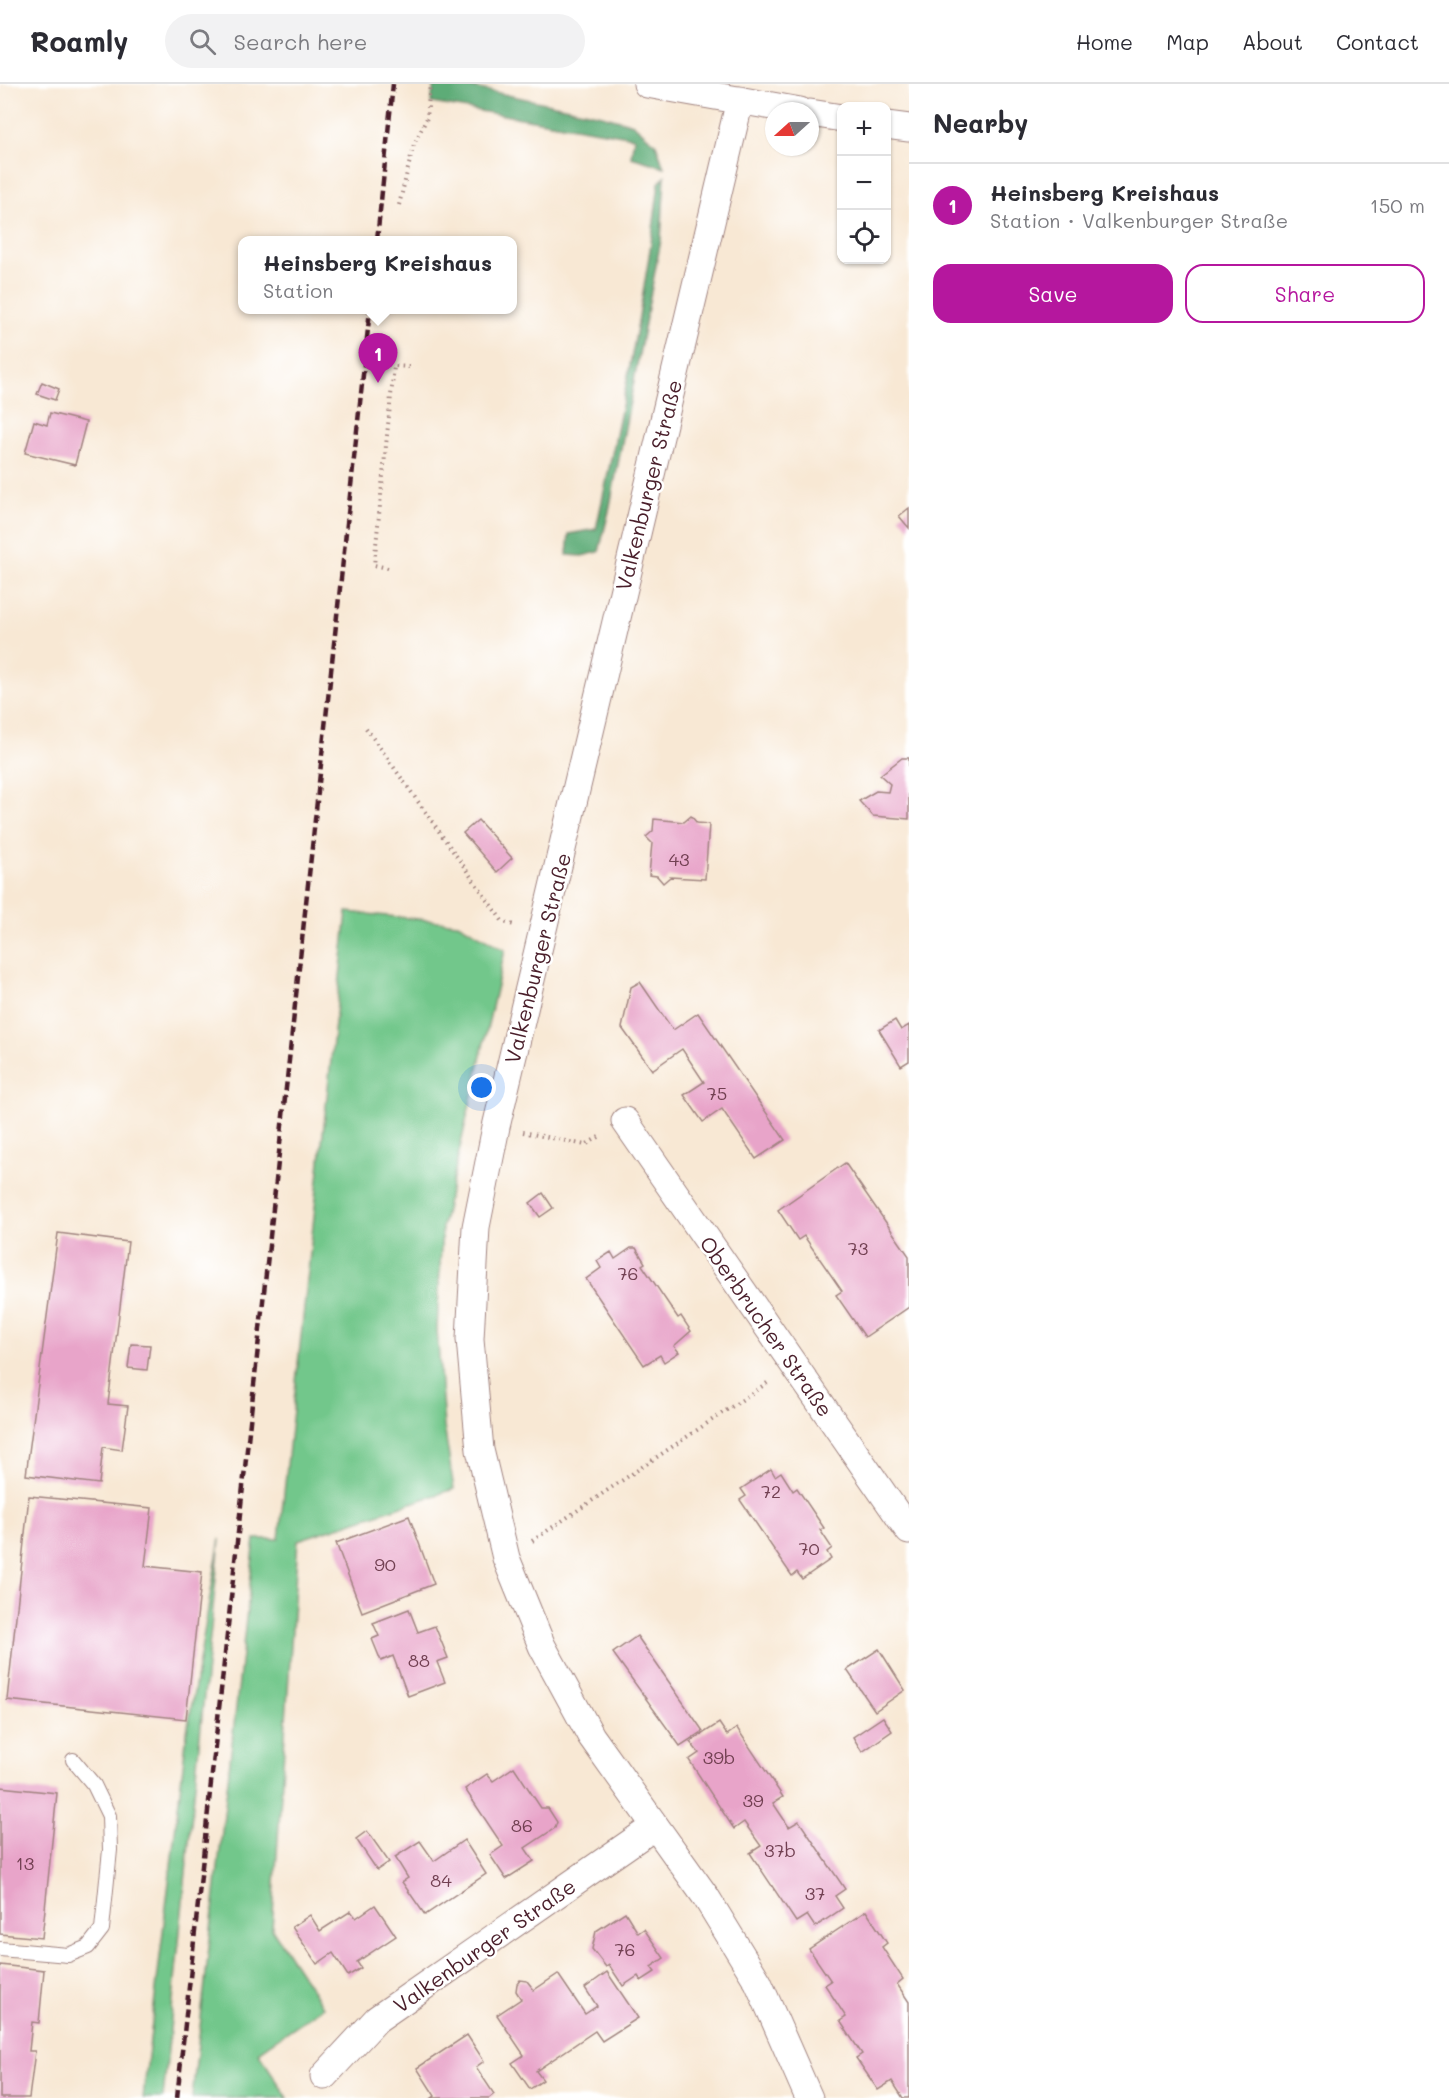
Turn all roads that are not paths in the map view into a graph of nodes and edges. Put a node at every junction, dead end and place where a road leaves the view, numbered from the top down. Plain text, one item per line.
1 (647, 84) edge
2 (740, 100) junction
3 (765, 105) edge
4 (819, 114) edge
5 (837, 117) edge
6 (891, 126) edge
7 (909, 128) edge
8 (625, 1120) road end
9 (909, 1532) edge
10 (73, 1760) dead end
11 (655, 1826) junction
12 (0, 1948) edge
13 (324, 2076) dead end
14 (808, 2098) edge

1 - 2 street
2 - 3 street
2 - 11 street, Valkenburger Straße
4 - 5 street
6 - 7 street
8 - 9 street, Oberbrucher Straße
10 - 12 lane
11 - 13 street, Valkenburger Straße
11 - 14 street, Valkenburger Straße

